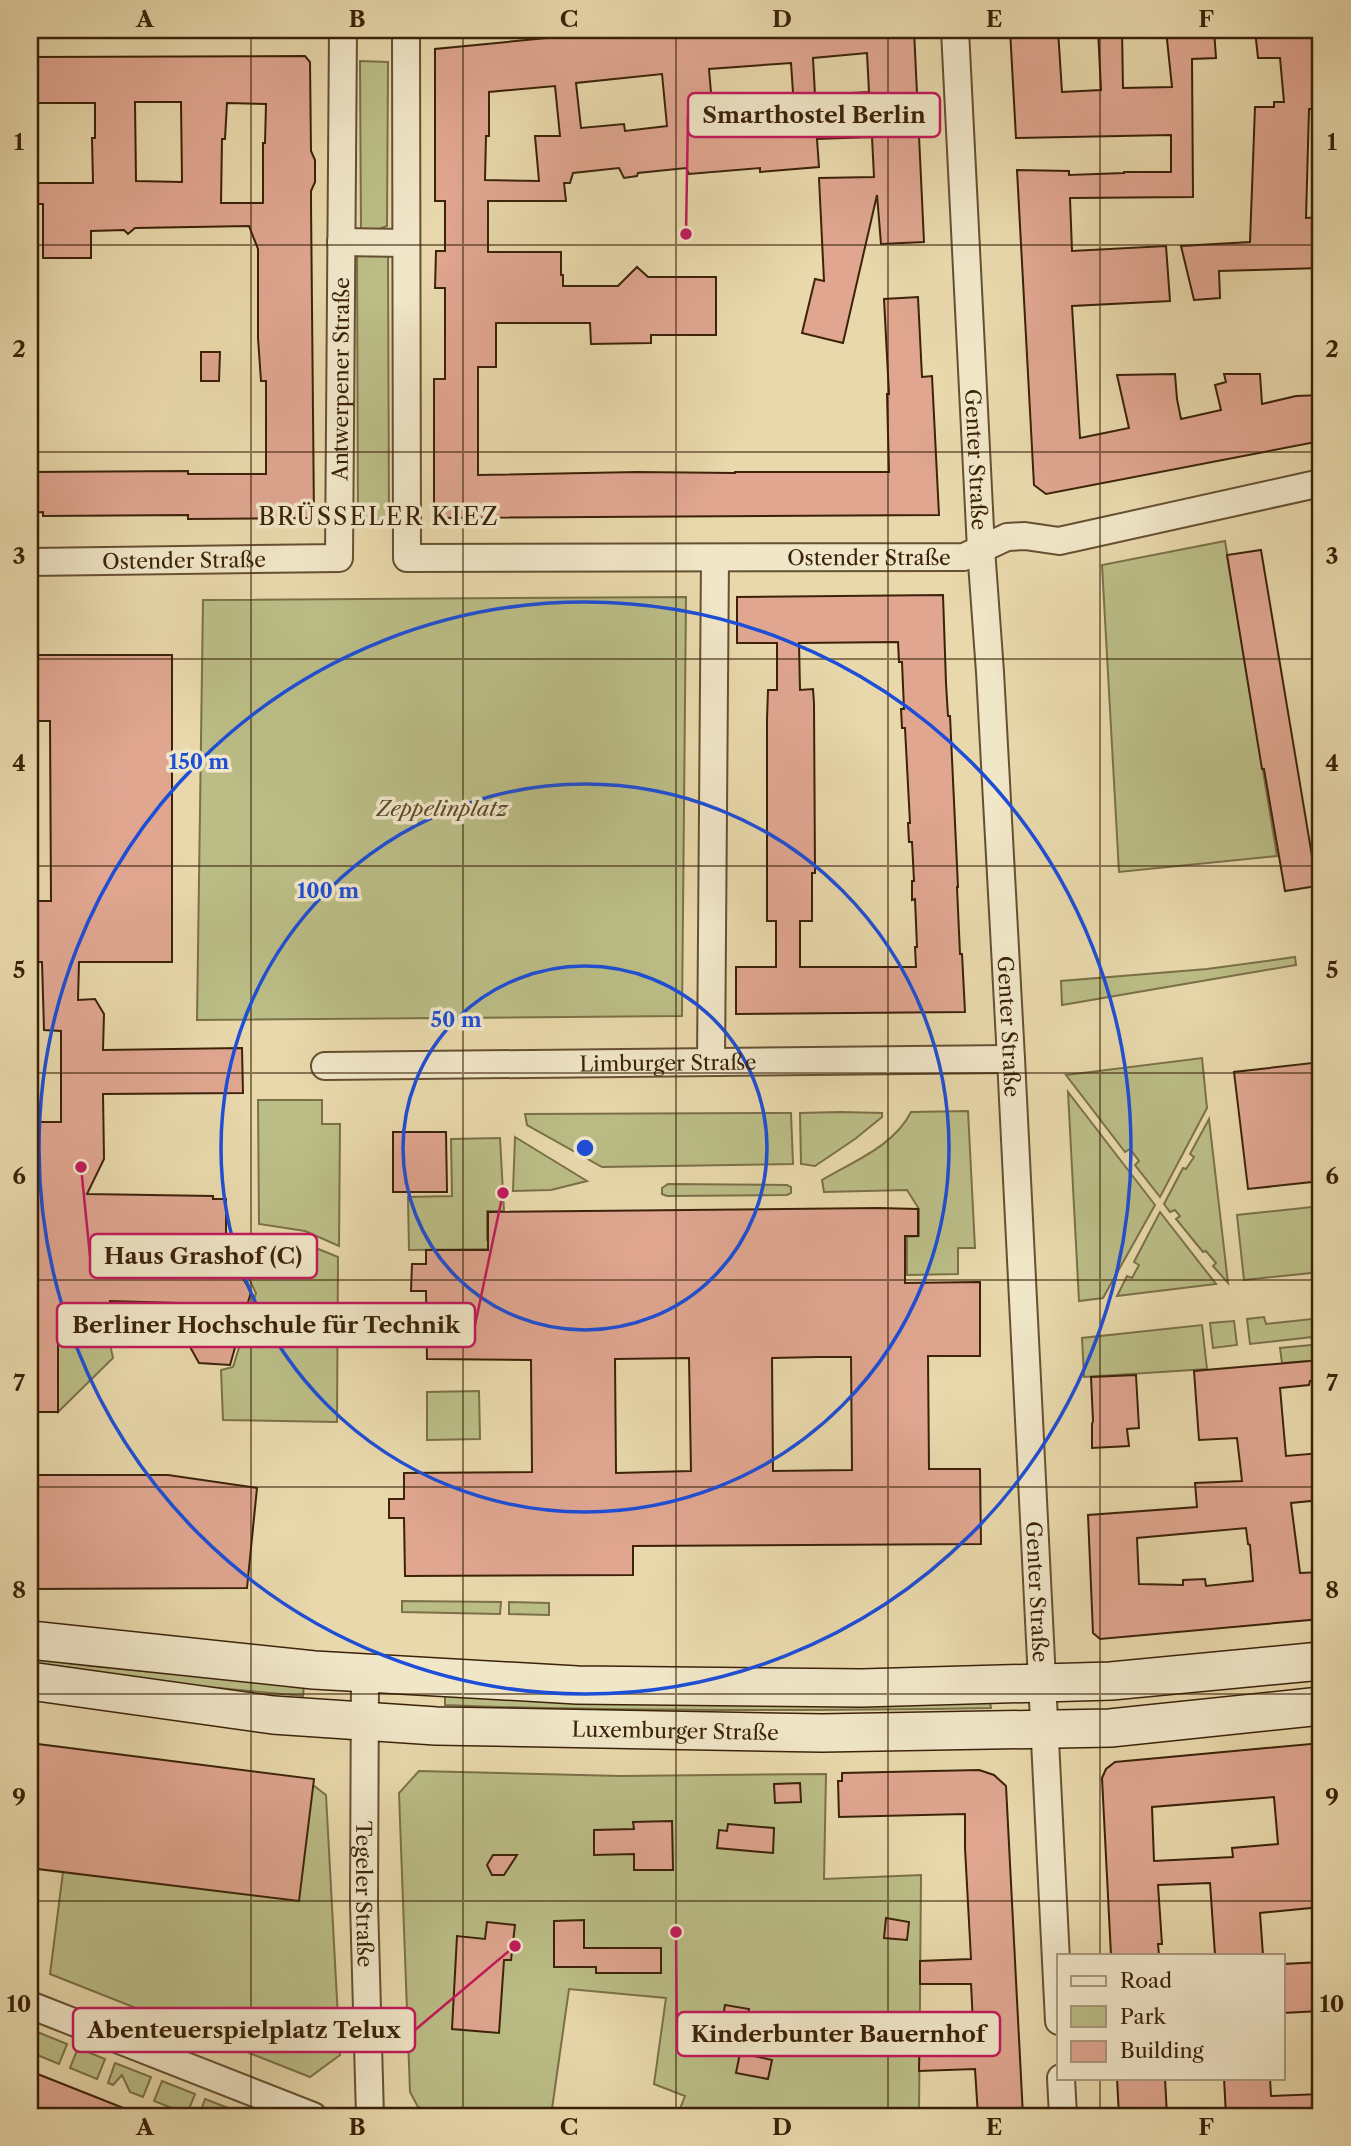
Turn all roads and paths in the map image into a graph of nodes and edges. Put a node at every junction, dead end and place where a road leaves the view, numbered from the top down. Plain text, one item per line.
1 (343, 30) edge
2 (406, 30) edge
3 (955, 30) edge
4 (341, 242) junction
5 (406, 243) junction
6 (1321, 483) edge
7 (981, 549) junction
8 (339, 558) joint
9 (715, 558) junction
10 (30, 562) edge
11 (1011, 1059) junction
12 (711, 1062) junction
13 (325, 1066) dead end
14 (30, 1640) edge
15 (1321, 1661) edge
16 (365, 1674) junction
17 (30, 1681) edge
18 (1042, 1682) junction
19 (1321, 1706) edge
20 (364, 1721) junction
21 (1044, 1729) junction
22 (1057, 1981) edge
23 (30, 2005) edge
24 (1061, 2080) edge
25 (313, 2116) edge
26 (370, 2116) edge
27 (1063, 2116) edge

1 - 4 street, Antwerpener Straße
2 - 5 street
3 - 7 street, Genter Straße
4 - 5 street
4 - 8 street, Antwerpener Straße
5 - 9 street, Ostender Straße
6 - 7 street, Ostender Straße
7 - 9 street, Ostender Straße
7 - 11 street, Genter Straße
8 - 10 street, Ostender Straße
9 - 12 street
11 - 12 street, Limburger Straße
11 - 18 street, Genter Straße
12 - 13 street, Limburger Straße
14 - 16 main road, Luxemburger Straße
15 - 18 main road, Luxemburger Straße
16 - 18 main road, Luxemburger Straße
16 - 20 street, Tegeler Straße
17 - 20 main road, Luxemburger Straße
18 - 21 street, Genter Straße
19 - 21 main road, Luxemburger Straße
20 - 21 main road, Luxemburger Straße
20 - 26 street, Tegeler Straße
21 - 22 street, Genter Straße
23 - 25 street
24 - 27 street

